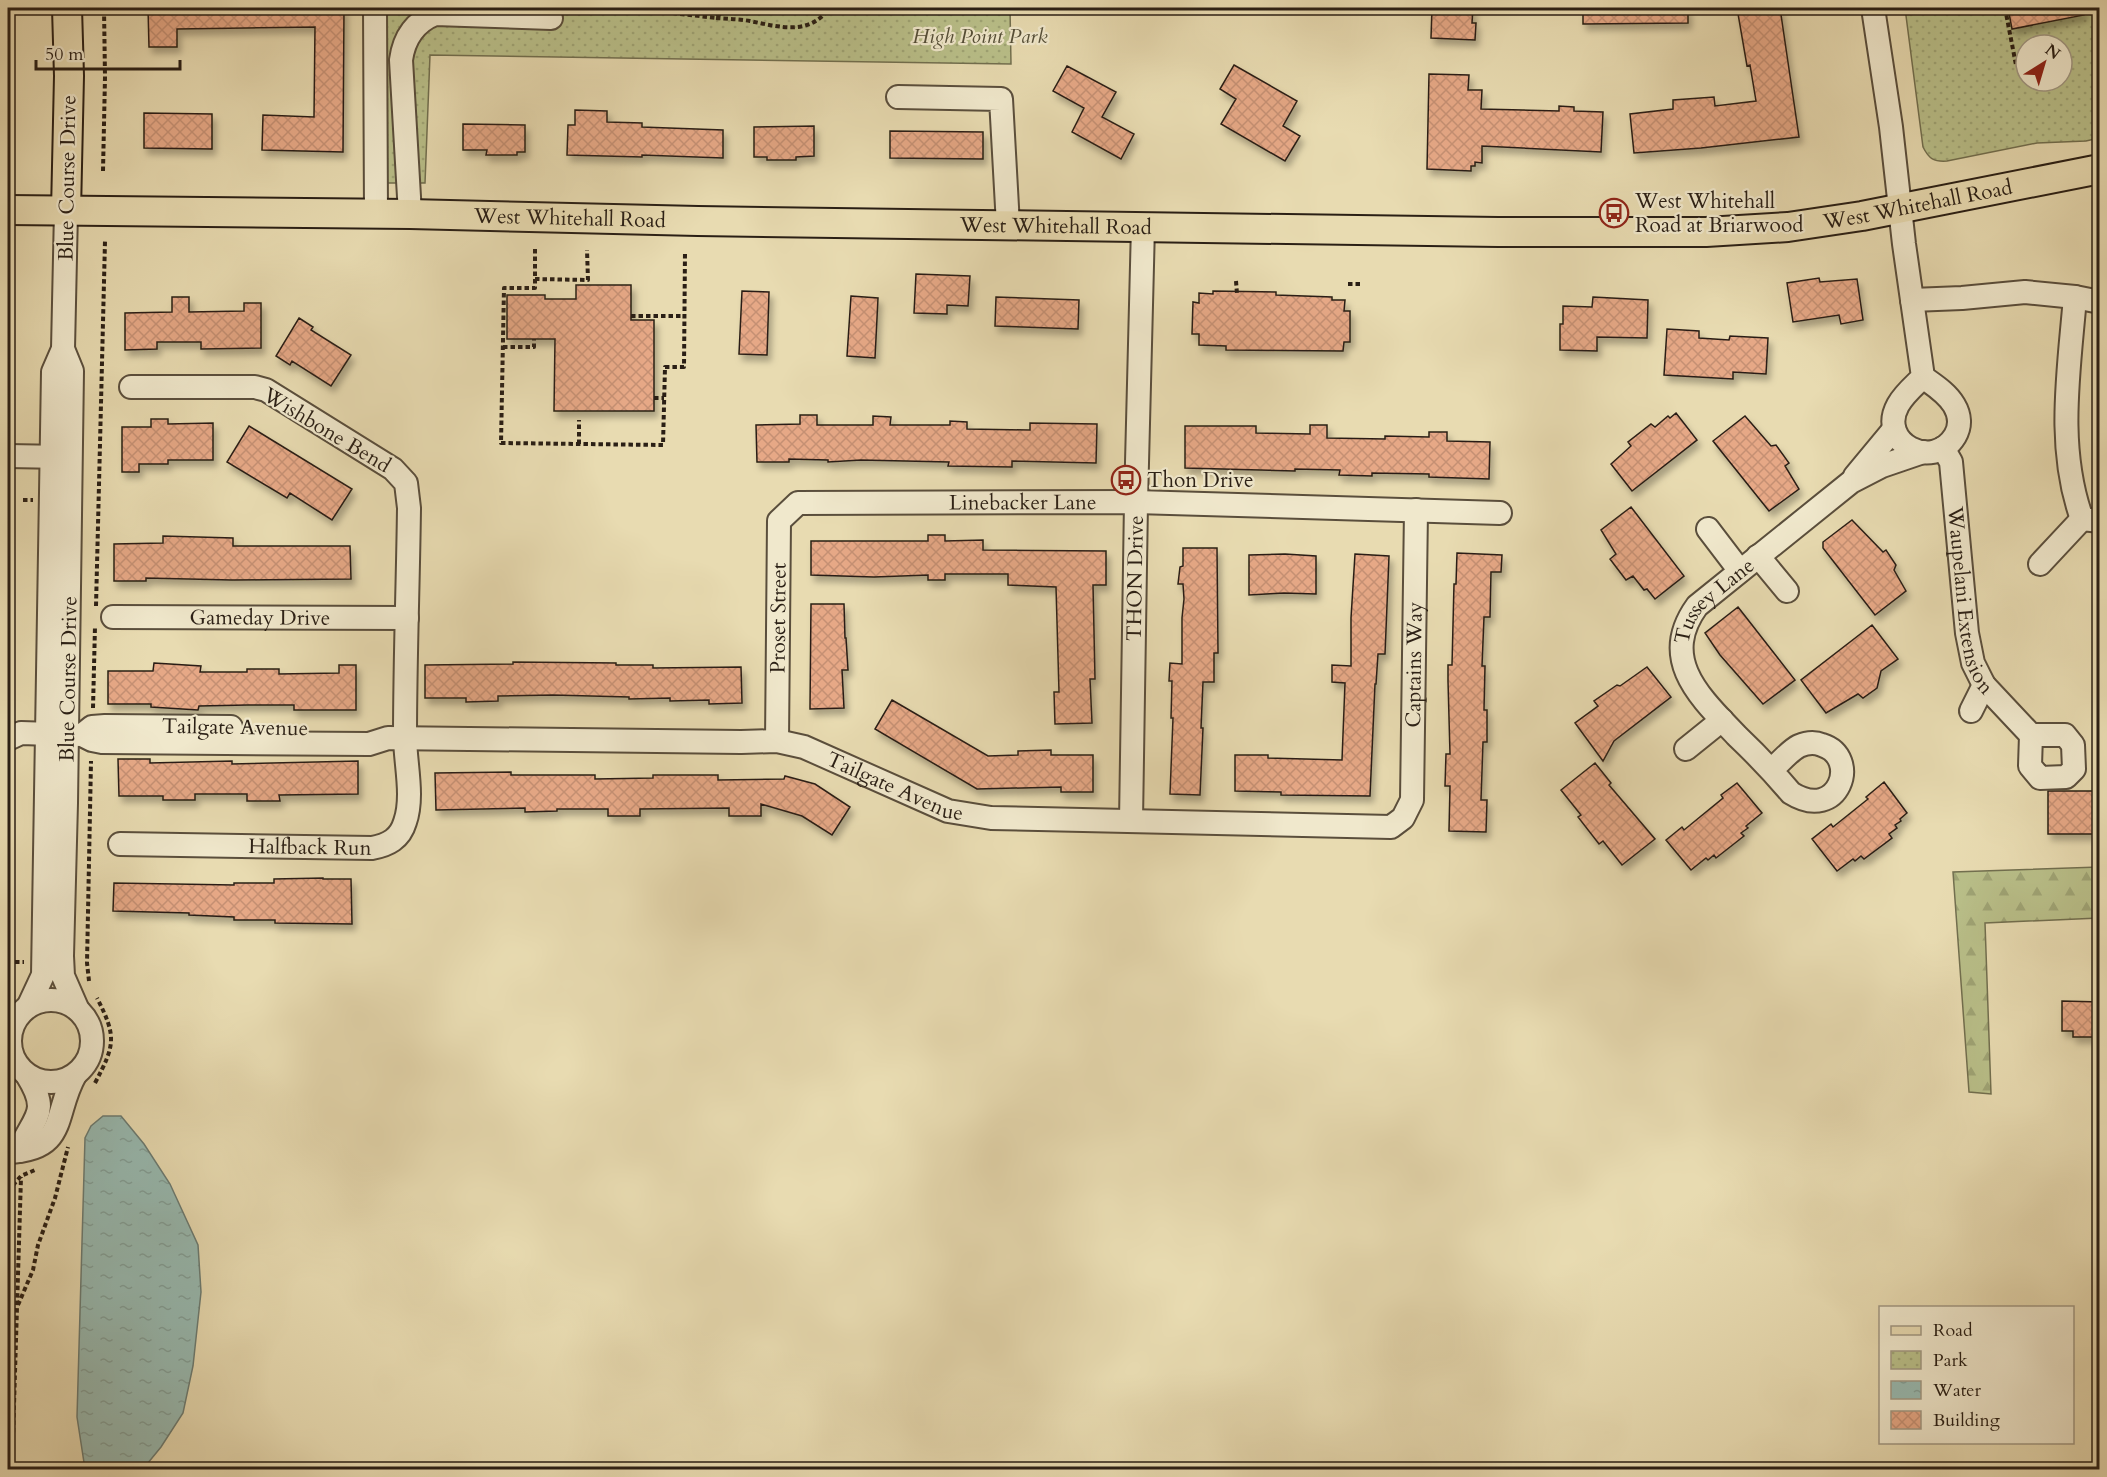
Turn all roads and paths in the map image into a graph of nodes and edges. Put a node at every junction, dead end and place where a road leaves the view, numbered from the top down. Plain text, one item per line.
1 (67, 8) edge
2 (104, 8) edge
3 (375, 8) edge
4 (628, 8) edge
5 (726, 8) edge
6 (829, 8) edge
7 (1873, 8) edge
8 (2005, 8) edge
9 (551, 18) dead end
10 (716, 18) junction
11 (2014, 55) edge
12 (898, 97) dead end
13 (2100, 169) edge
14 (103, 171) dead end
15 (1900, 209) junction
16 (8, 210) edge
17 (66, 211) junction
18 (376, 214) junction
19 (410, 214) junction
20 (1008, 225) junction
21 (1143, 226) junction
22 (105, 241) dead end
23 (535, 249) dead end
24 (587, 250) dead end
25 (685, 252) dead end
26 (535, 279) junction
27 (1236, 281) dead end
28 (1348, 284) dead end
29 (1363, 284) dead end
30 (1237, 294) dead end
31 (2075, 297) junction
32 (1912, 300) junction
33 (2100, 302) edge
34 (631, 315) dead end
35 (685, 316) junction
36 (534, 339) dead end
37 (503, 346) junction
38 (1923, 377) junction
39 (131, 387) dead end
40 (654, 398) dead end
41 (664, 398) junction
42 (579, 420) dead end
43 (1894, 429) junction
44 (579, 444) junction
45 (1933, 450) junction
46 (8, 456) edge
47 (61, 458) junction
48 (1851, 482) junction
49 (1136, 502) junction
50 (798, 503) joint
51 (1416, 510) junction
52 (1500, 513) dead end
53 (2091, 520) edge
54 (1708, 529) dead end
55 (1758, 556) junction
56 (2040, 564) dead end
57 (1740, 571) junction
58 (1787, 591) dead end
59 (101, 615) junction
60 (407, 618) junction
61 (1984, 685) junction
62 (1971, 711) dead end
63 (93, 715) dead end
64 (1722, 720) junction
65 (12, 732) edge
66 (66, 735) junction
67 (2031, 735) dead end
68 (397, 739) junction
69 (777, 741) junction
70 (1686, 749) dead end
71 (1772, 770) dead end
72 (1403, 818) joint
73 (1131, 821) junction
74 (120, 844) dead end
75 (77, 1008) junction
76 (18, 1015) edge
77 (17, 1064) edge
78 (75, 1075) junction
79 (70, 1137) dead end
80 (13, 1152) edge
81 (8, 1191) edge
82 (16, 1307) junction
83 (12, 1470) edge

1 - 17 main road, Blue Course Drive
2 - 14 path
3 - 18 street
4 - 10 path
5 - 10 path
6 - 10 path
7 - 15 street
8 - 11 path
9 - 19 street
12 - 20 street
13 - 15 main road, West Whitehall Road
15 - 21 main road, West Whitehall Road
15 - 32 street
16 - 17 main road, West Whitehall Road
17 - 18 main road, West Whitehall Road
17 - 47 street, Blue Course Drive
18 - 19 main road, West Whitehall Road
19 - 20 main road, West Whitehall Road
20 - 21 main road, West Whitehall Road
21 - 49 street, THON Drive
22 - 59 path
23 - 26 path
24 - 26 path
25 - 35 path
26 - 37 path
27 - 30 path
28 - 29 path
31 - 32 street
31 - 33 street
31 - 53 street
32 - 38 street
34 - 35 path
35 - 41 path
36 - 37 path
37 - 44 path
38 - 43 street
38 - 45 street
39 - 60 street, Wishbone Bend
40 - 41 path
41 - 44 path
42 - 44 path
43 - 45 street
43 - 48 street, Tussey Lane
45 - 48 street, Tussey Lane
45 - 61 street, Waupelani Extension
46 - 47 street
47 - 66 street, Blue Course Drive
48 - 55 street, Tussey Lane
49 - 50 street, Linebacker Lane
49 - 51 street, Linebacker Lane
49 - 73 street, THON Drive
50 - 69 street, Proset Street
51 - 52 street, Linebacker Lane
51 - 72 street, Captains Way
53 - 56 street
54 - 57 street
55 - 57 street, Tussey Lane
55 - 58 street
57 - 64 street, Tussey Lane
59 - 60 street, Gameday Drive
59 - 63 path
60 - 68 street, Wishbone Bend
61 - 62 street
61 - 67 street, Waupelani Extension
64 - 70 street
64 - 71 street, Tussey Lane
65 - 66 street
66 - 68 street, Tailgate Avenue
66 - 75 street, Blue Course Drive
66 - 76 street, Blue Course Drive
68 - 69 street, Tailgate Avenue
68 - 74 street, Halfback Run
69 - 73 street, Tailgate Avenue
72 - 73 street, Tailgate Avenue
75 - 76 street
75 - 78 street, Blue Course Drive
76 - 77 street, Blue Course Drive
77 - 78 street
77 - 80 street, Blue Course Drive
78 - 80 street, Blue Course Drive
79 - 82 path
81 - 82 path
82 - 83 path

